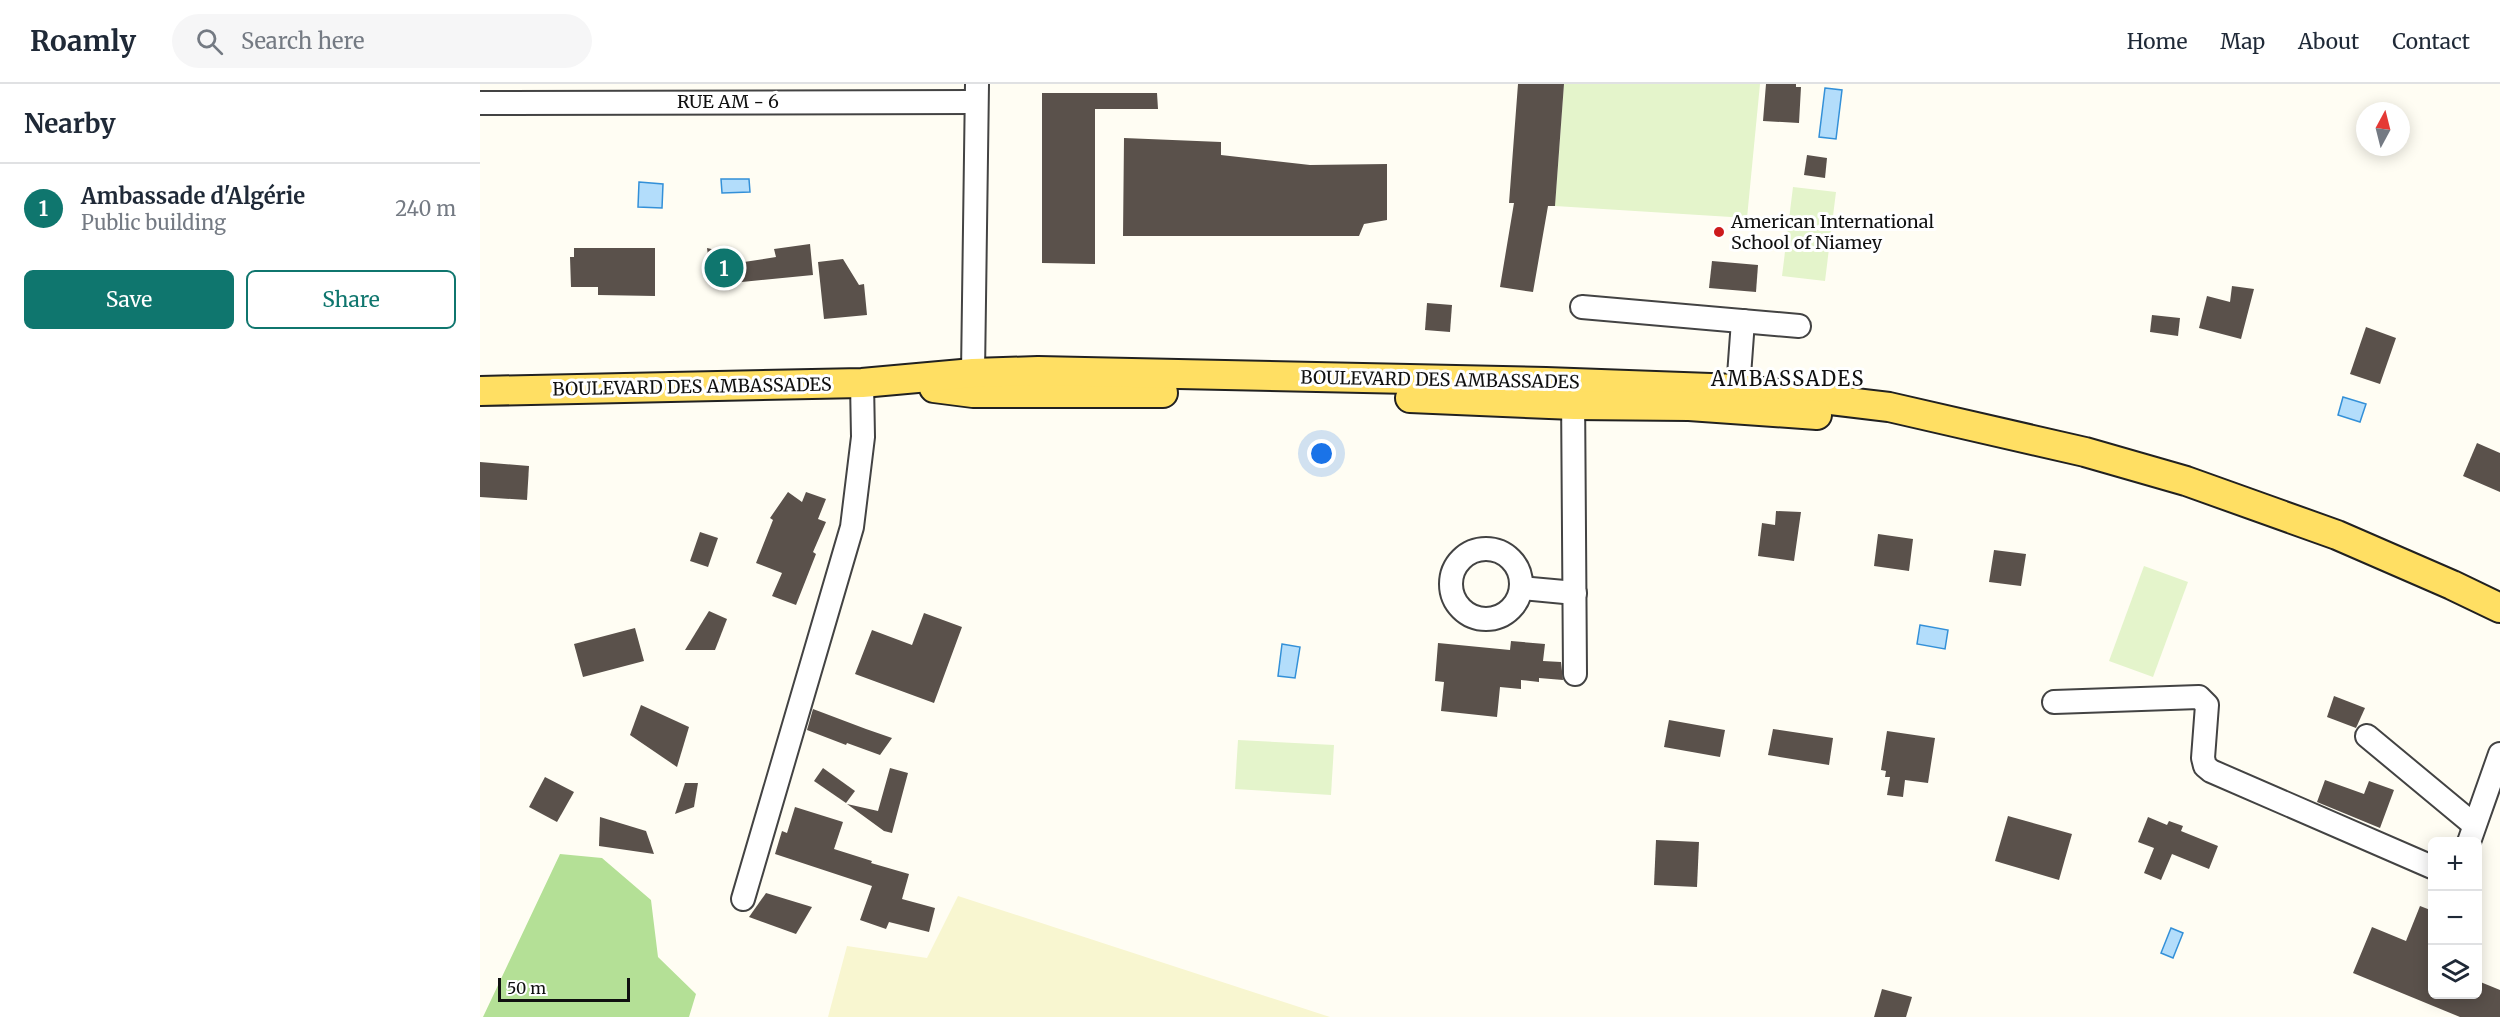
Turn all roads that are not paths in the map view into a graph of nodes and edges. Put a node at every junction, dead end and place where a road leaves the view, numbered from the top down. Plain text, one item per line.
1 (976, 93) edge
2 (480, 103) edge
3 (1582, 307) dead end
4 (1743, 321) junction
5 (1799, 326) dead end
6 (973, 373) junction
7 (904, 379) junction
8 (862, 383) junction
9 (1738, 389) junction
10 (480, 391) edge
11 (1573, 394) junction
12 (1974, 426) junction
13 (1522, 588) dead end
14 (1575, 593) junction
15 (2500, 608) edge
16 (1575, 674) dead end
17 (2054, 702) dead end
18 (2367, 736) dead end
19 (2500, 754) edge
20 (2471, 833) edge
21 (2428, 865) edge
22 (743, 899) dead end

1 - 2 street, RUE AM - 6
1 - 6 street
3 - 4 street
4 - 5 street
4 - 9 street
6 - 7 main road, BOULEVARD DES AMBASSADES
6 - 11 main road, BOULEVARD DES AMBASSADES
7 - 8 main road, BOULEVARD DES AMBASSADES
7 - 11 main road, BOULEVARD DES AMBASSADES
8 - 10 main road, BOULEVARD DES AMBASSADES
8 - 22 street
9 - 11 main road, BOULEVARD DES AMBASSADES
9 - 12 main road, BOULEVARD DES AMBASSADES
11 - 12 main road, BOULEVARD DES AMBASSADES
11 - 14 street
12 - 15 main road, BOULEVARD DES AMBASSADES
13 - 14 street
14 - 16 street
17 - 21 street
18 - 20 street
19 - 20 street

